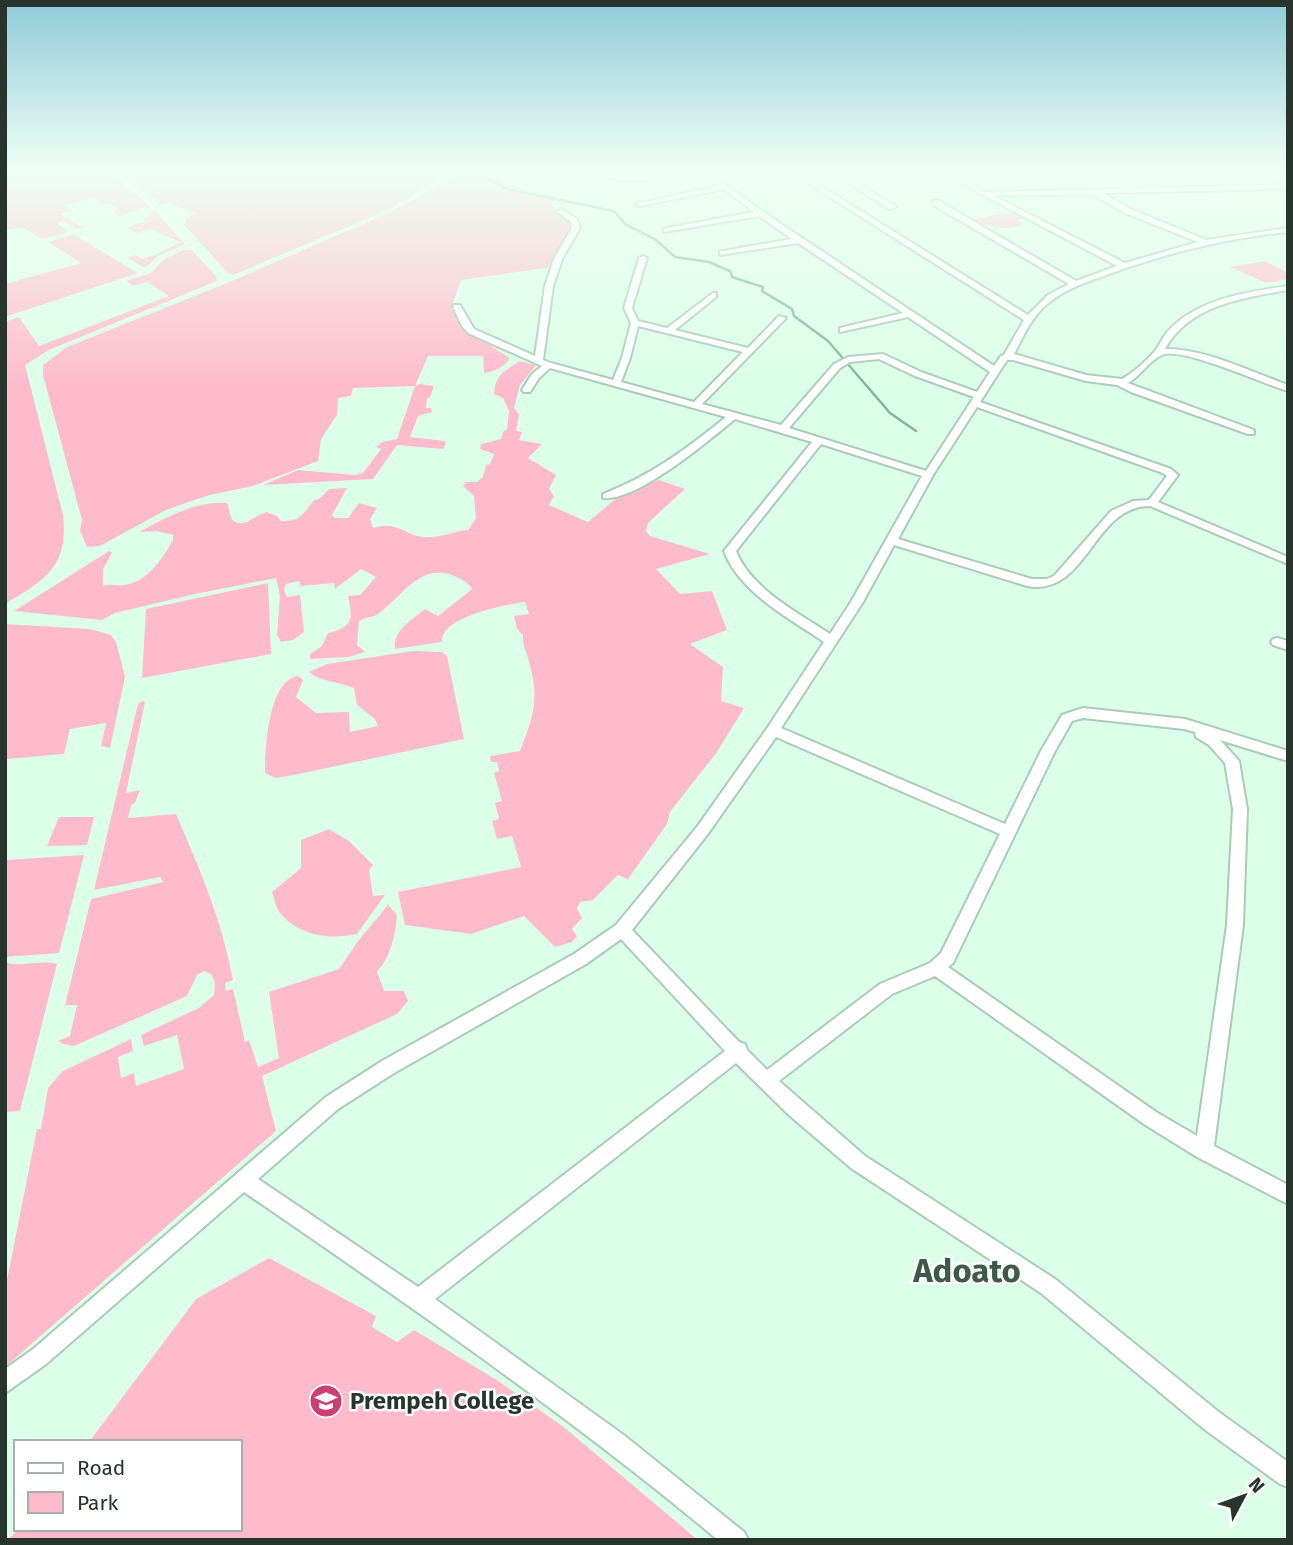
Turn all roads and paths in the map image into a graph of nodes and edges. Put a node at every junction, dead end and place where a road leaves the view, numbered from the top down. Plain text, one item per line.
1 (568, 242) edge
2 (787, 242) edge
3 (802, 242) edge
4 (905, 242) edge
5 (1003, 242) edge
6 (1078, 242) edge
7 (1203, 242) edge
8 (723, 253) dead end
9 (643, 258) dead end
10 (1124, 266) junction
11 (1075, 284) junction
12 (1288, 288) edge
13 (713, 295) dead end
14 (457, 307) dead end
15 (909, 314) junction
16 (782, 318) dead end
17 (1028, 319) junction
18 (635, 323) junction
19 (843, 330) dead end
20 (669, 331) junction
21 (750, 351) junction
22 (1159, 352) junction
23 (1008, 357) junction
24 (543, 362) junction
25 (995, 371) junction
26 (1119, 382) junction
27 (616, 383) junction
28 (1288, 387) edge
29 (527, 390) dead end
30 (976, 400) junction
31 (696, 405) junction
32 (733, 416) junction
33 (783, 429) junction
34 (1251, 432) dead end
35 (818, 441) junction
36 (928, 475) junction
37 (607, 496) dead end
38 (1152, 503) junction
39 (892, 541) junction
40 (1288, 561) edge
41 (831, 641) junction
42 (1185, 724) junction
43 (773, 730) junction
44 (1288, 756) edge
45 (1009, 832) junction
46 (622, 930) junction
47 (936, 968) junction
48 (738, 1050) junction
49 (768, 1080) junction
50 (1204, 1151) junction
51 (243, 1180) junction
52 (1288, 1195) edge
53 (419, 1299) junction
54 (5, 1382) edge
55 (1288, 1476) edge
56 (736, 1540) edge

1 - 24 street
2 - 8 street
3 - 15 street
4 - 17 street
5 - 11 street
6 - 10 street
7 - 10 street
9 - 18 street
10 - 11 street
11 - 17 street
12 - 22 street
13 - 20 street
14 - 24 street
15 - 19 street
15 - 25 street
16 - 21 street
17 - 23 street
18 - 20 street
18 - 27 street
20 - 21 street
21 - 31 street
22 - 26 street
22 - 28 street
23 - 25 street
23 - 26 street
24 - 27 street
24 - 29 street
25 - 30 street
26 - 34 street
27 - 31 street
30 - 33 street
30 - 36 street
30 - 38 street
31 - 32 street
32 - 33 street
32 - 37 street
33 - 35 street
35 - 36 street
35 - 41 street
36 - 39 street
38 - 39 street
38 - 40 street
39 - 41 street
41 - 43 street
42 - 44 street
42 - 45 street
42 - 50 street
43 - 45 street
43 - 46 street
45 - 47 street
46 - 48 street
46 - 51 street
47 - 49 street
47 - 50 street
48 - 49 street
48 - 53 street
49 - 55 street
50 - 52 street
51 - 53 street
51 - 54 street
53 - 56 street

